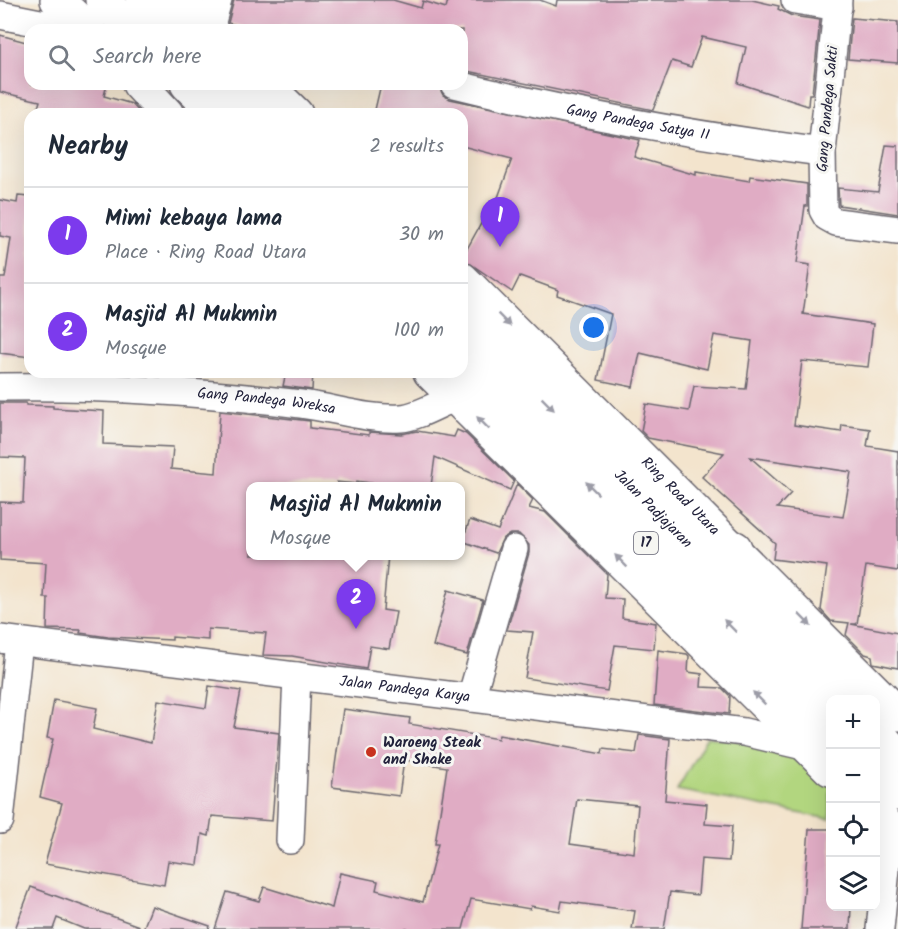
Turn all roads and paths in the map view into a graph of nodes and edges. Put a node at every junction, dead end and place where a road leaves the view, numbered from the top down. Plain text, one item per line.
1 (57, 0) edge
2 (102, 0) edge
3 (143, 0) edge
4 (178, 0) edge
5 (795, 0) edge
6 (838, 3) edge
7 (0, 15) edge
8 (213, 20) edge
9 (45, 24) edge
10 (83, 24) edge
11 (126, 24) edge
12 (167, 24) edge
13 (468, 87) edge
14 (145, 90) edge
15 (193, 90) edge
16 (233, 90) edge
17 (271, 90) edge
18 (161, 108) edge
19 (211, 108) edge
20 (251, 108) edge
21 (290, 108) edge
22 (822, 152) junction
23 (898, 230) edge
24 (468, 285) edge
25 (468, 323) edge
26 (468, 365) edge
27 (436, 378) edge
28 (177, 383) edge
29 (0, 387) edge
30 (456, 397) junction
31 (514, 549) dead end
32 (724, 558) junction
33 (10, 641) edge
34 (297, 676) junction
35 (840, 695) edge
36 (471, 698) junction
37 (898, 714) edge
38 (880, 736) edge
39 (823, 748) edge
40 (898, 755) edge
41 (880, 776) edge
42 (898, 794) edge
43 (0, 820) edge
44 (888, 826) edge
45 (290, 840) dead end
46 (880, 929) edge

1 - 10 main road
2 - 11 main road
3 - 12 main road
4 - 8 main road
5 - 6 street
6 - 22 street, Gang Pandega Sakti
7 - 9 street
13 - 22 street, Gang Pandega Satya II
14 - 18 main road
15 - 19 main road
16 - 20 main road
17 - 21 main road
22 - 23 street, Gang Pandega Sakti
24 -> 32 main road, Ring Road Utara
25 -> 32 main road, Jalan Padjajaran / 17
39 -> 26 main road, Jalan Padjajaran / 17
27 - 30 main road
28 - 29 street, Gang Pandega Wreksa
28 - 30 street, Gang Pandega Wreksa
39 -> 30 main road
31 - 36 street
32 - 35 main road, Jalan Padjajaran / 17
32 -> 37 main road, Ring Road Utara
33 - 34 street, Jalan Pandega Karya
33 - 43 street
34 - 36 street, Jalan Pandega Karya
34 - 45 street
36 - 39 street, Jalan Pandega Karya
38 - 40 main road
41 - 42 main road
44 - 46 street

